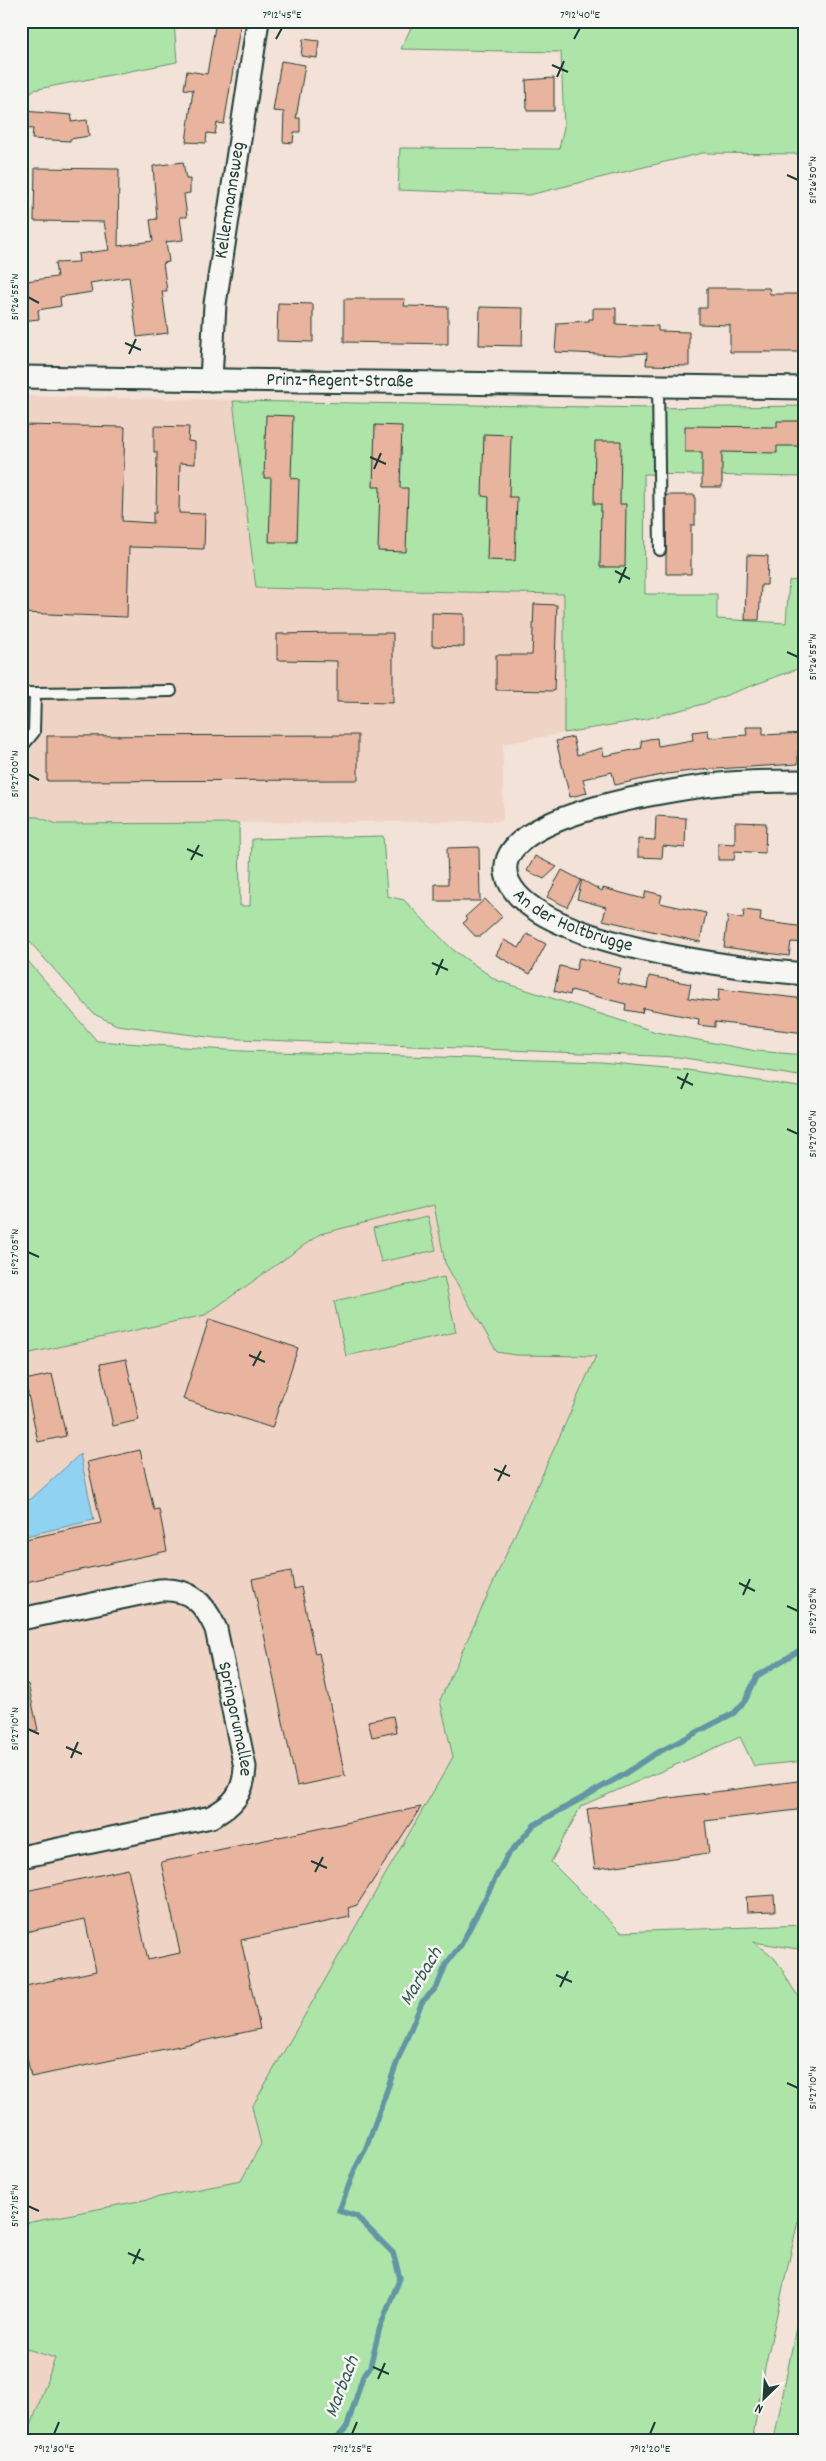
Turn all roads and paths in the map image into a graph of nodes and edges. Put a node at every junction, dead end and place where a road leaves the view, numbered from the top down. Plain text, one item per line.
1 (258, 21) edge
2 (21, 377) edge
3 (211, 380) junction
4 (658, 386) junction
5 (805, 388) edge
6 (660, 550) dead end
7 (171, 691) dead end
8 (34, 692) junction
9 (21, 693) edge
10 (21, 748) edge
11 (805, 781) edge
12 (805, 974) edge
13 (21, 1620) edge
14 (21, 1856) edge

1 - 3 street, Kellermannsweg
2 - 3 street, Prinz-Regent-Straße
3 - 4 street, Prinz-Regent-Straße
4 - 5 street, Prinz-Regent-Straße
4 - 6 lane
7 - 8 lane
8 - 9 lane
8 - 10 lane
11 - 12 street, An der Holtbrügge
13 - 14 street, Springorumallee

